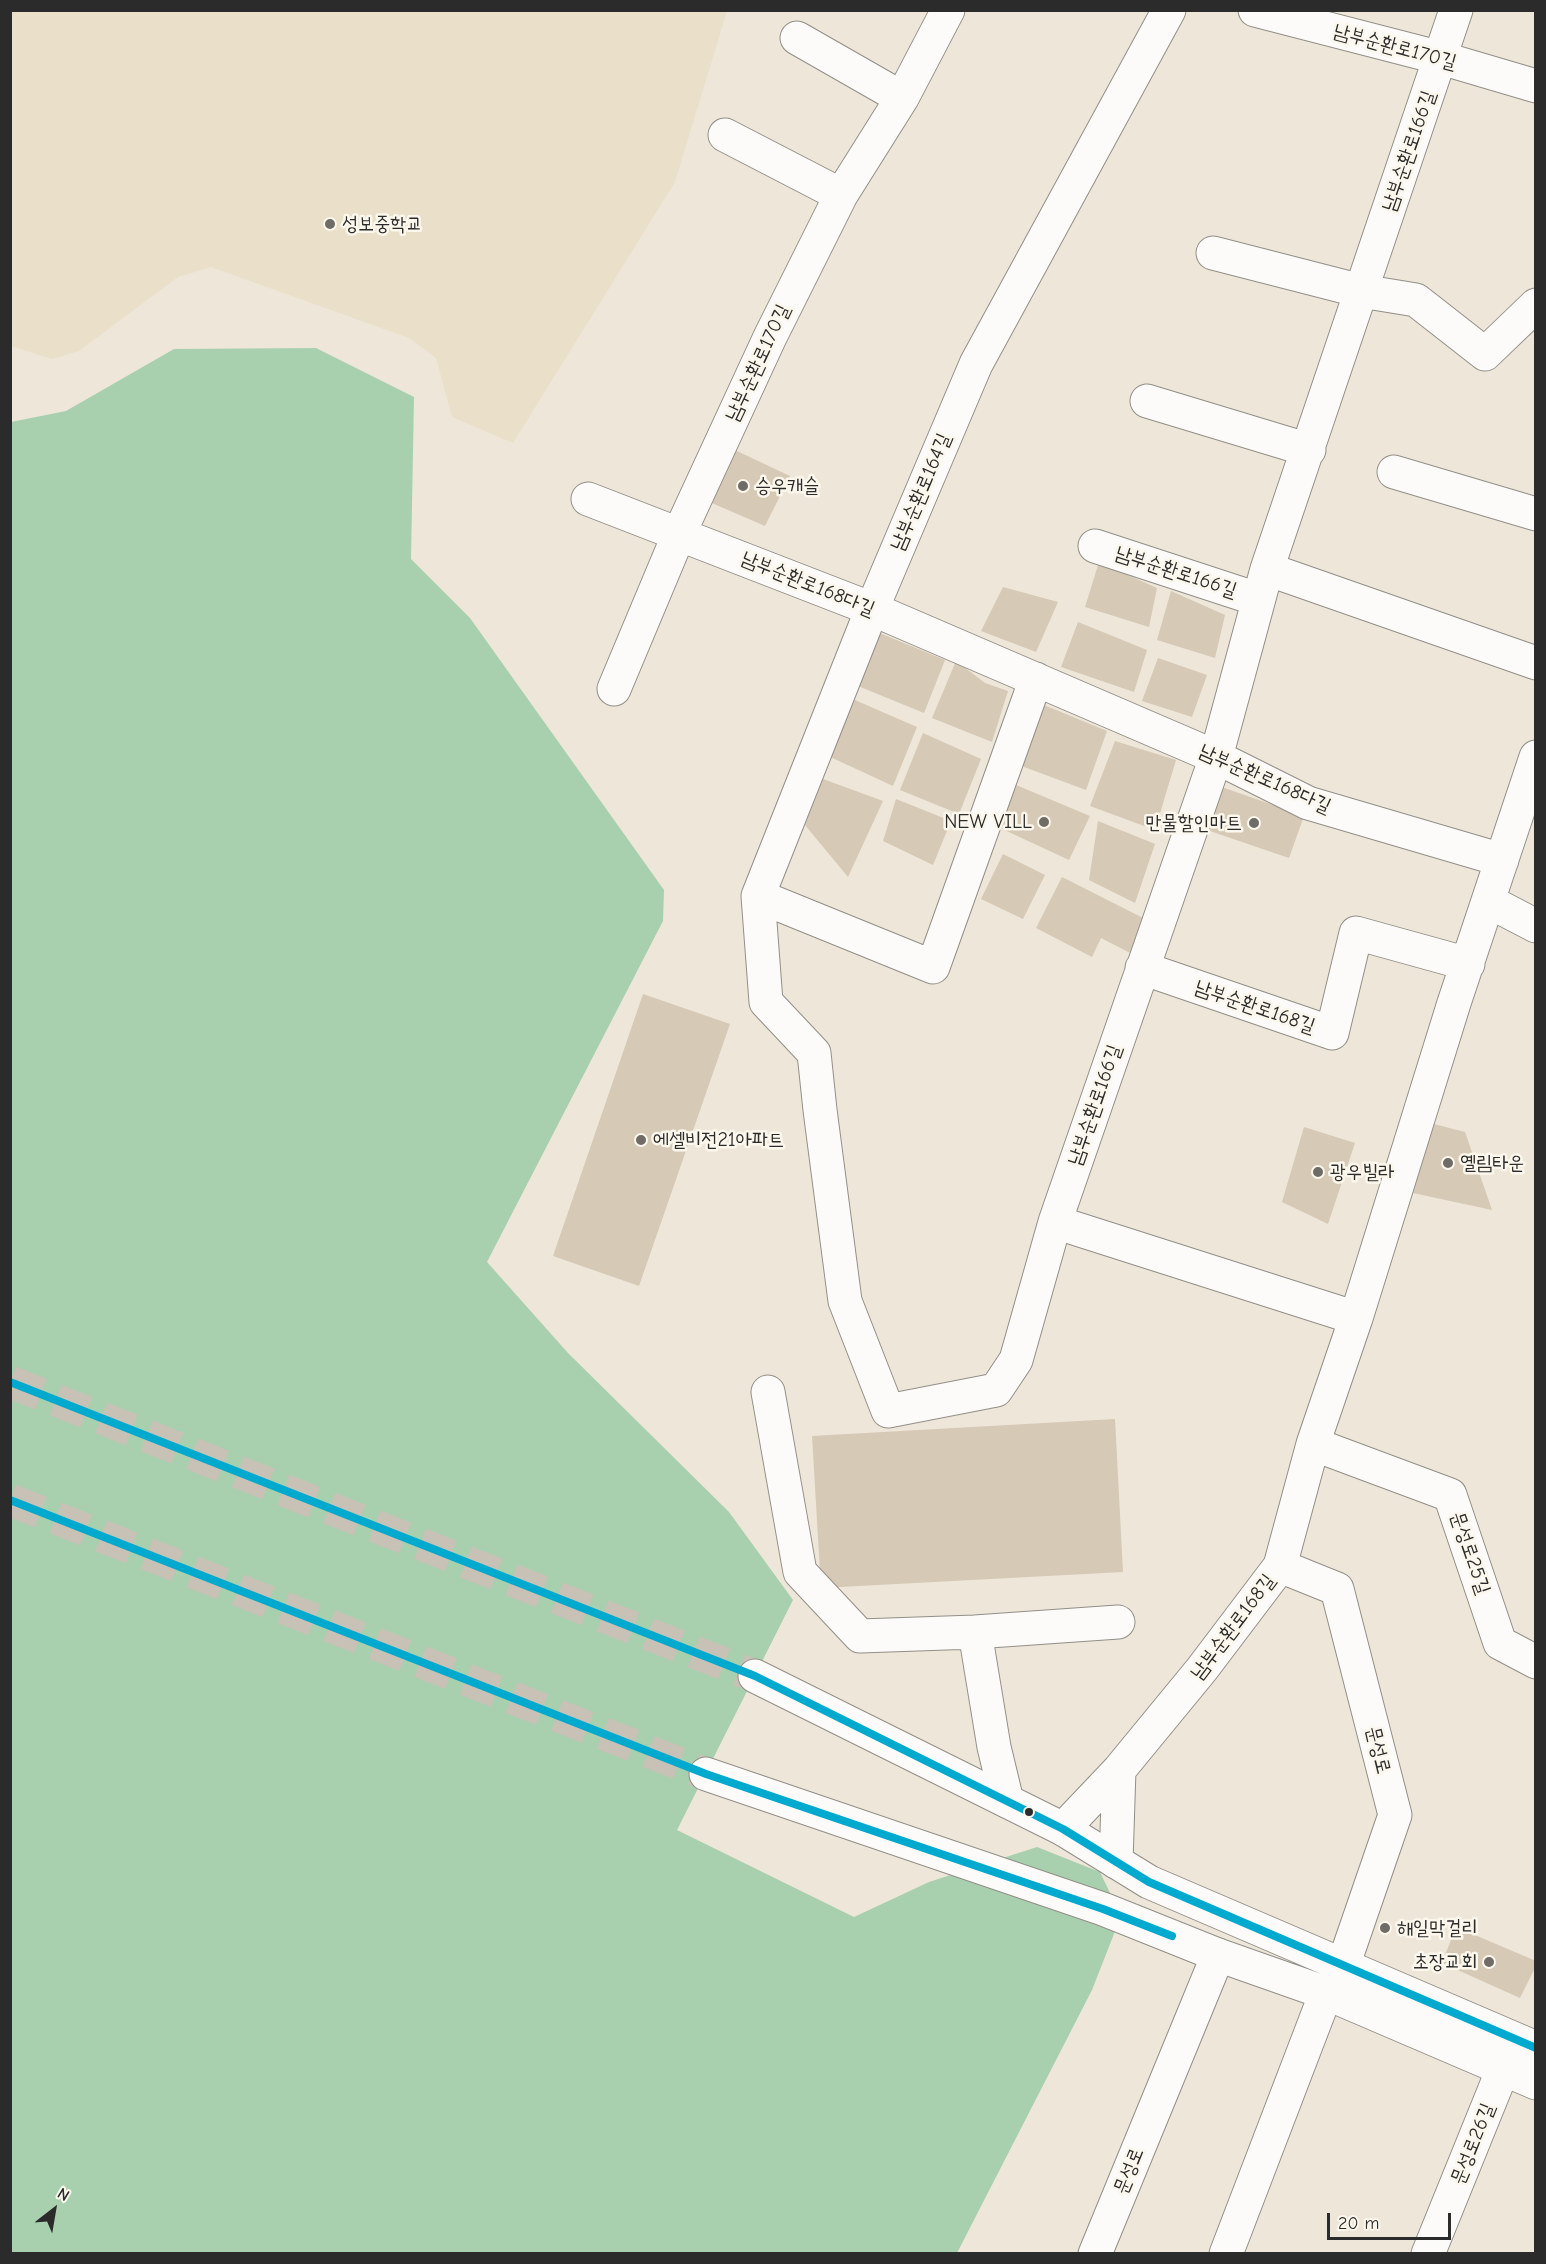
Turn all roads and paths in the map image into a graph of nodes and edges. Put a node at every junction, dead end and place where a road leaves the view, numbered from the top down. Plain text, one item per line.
1 (948, 10) edge
2 (1169, 10) edge
3 (1255, 10) edge
4 (1456, 10) edge
5 (797, 38) dead end
6 (1441, 58) junction
7 (1536, 86) edge
8 (902, 98) junction
9 (725, 135) dead end
10 (841, 195) junction
11 (1213, 253) dead end
12 (1361, 291) junction
13 (1536, 305) edge
14 (1147, 401) dead end
15 (1309, 450) junction
16 (1394, 472) dead end
17 (588, 499) dead end
18 (1536, 514) edge
19 (679, 534) junction
20 (1095, 546) dead end
21 (1262, 584) junction
22 (872, 609) junction
23 (1536, 663) edge
24 (1036, 679) junction
25 (614, 689) dead end
26 (1216, 757) junction
27 (1536, 757) edge
28 (1528, 808) edge
29 (1502, 860) junction
30 (758, 896) junction
31 (1488, 901) junction
32 (1536, 926) edge
33 (1468, 964) junction
34 (1142, 968) junction
35 (1055, 1222) junction
36 (845, 1301) joint
37 (1356, 1318) junction
38 (768, 1392) dead end
39 (1313, 1444) junction
40 (1280, 1566) junction
41 (1118, 1622) dead end
42 (975, 1632) junction
43 (1536, 1662) edge
44 (755, 1676) tunnel mouth
45 (1119, 1770) junction
46 (706, 1774) tunnel mouth
47 (1007, 1801) junction
48 (1063, 1829) junction
49 (1116, 1862) junction
50 (1218, 1955) junction
51 (1343, 1966) junction
52 (1326, 1994) junction
53 (1536, 2048) edge
54 (1503, 2069) junction
55 (1536, 2083) edge
56 (1095, 2253) edge
57 (1226, 2253) edge
58 (1428, 2253) edge

1 - 8 street, 남부순환로170길
2 - 22 street, 남부순환로164길
3 - 6 street, 남부순환로170길
4 - 6 street, 남부순환로166길
5 - 8 street
6 - 7 street, 남부순환로170길
6 - 12 street, 남부순환로166길
8 - 10 street, 남부순환로170길
9 - 10 street
10 - 19 street, 남부순환로170길
11 - 12 street
12 - 13 street
12 - 15 street, 남부순환로166길
14 - 15 street
15 - 21 street, 남부순환로166길
16 - 18 street
17 - 19 street, 남부순환로168다길
19 - 22 street, 남부순환로168다길
19 - 25 street
20 - 21 street, 남부순환로166길
21 - 23 street
21 - 26 street, 남부순환로166길
22 - 24 street, 남부순환로168다길
22 - 30 street, 남부순환로164길
24 - 26 street, 남부순환로168다길
24 - 30 street
26 - 29 street, 남부순환로168다길
26 - 34 street, 남부순환로166길
27 - 28 street, 남부순환로168길
28 - 29 street, 남부순환로168길
29 - 31 street, 남부순환로168길
30 - 36 street, 남부순환로164길
31 - 32 street
31 - 33 street, 남부순환로168길
33 - 34 street, 남부순환로168길
33 - 37 street, 남부순환로168길
34 - 35 street, 남부순환로166길
35 - 36 street, 남부순환로166길
35 - 37 street
37 - 39 street, 남부순환로168길
38 - 42 street
39 - 40 street, 남부순환로168길
39 - 43 street, 문성로25길
40 - 45 street, 남부순환로168길
40 - 51 street, 문성로
41 - 42 street
42 - 47 street
44 - 47 street
45 - 48 street, 남부순환로168길
45 - 49 street
46 - 50 street
47 - 48 street
48 - 49 street
49 - 51 street
50 - 52 street
50 - 56 street, 문성로
51 - 53 street
52 - 54 street
52 - 57 street
54 - 55 street
54 - 58 street, 문성로26길

